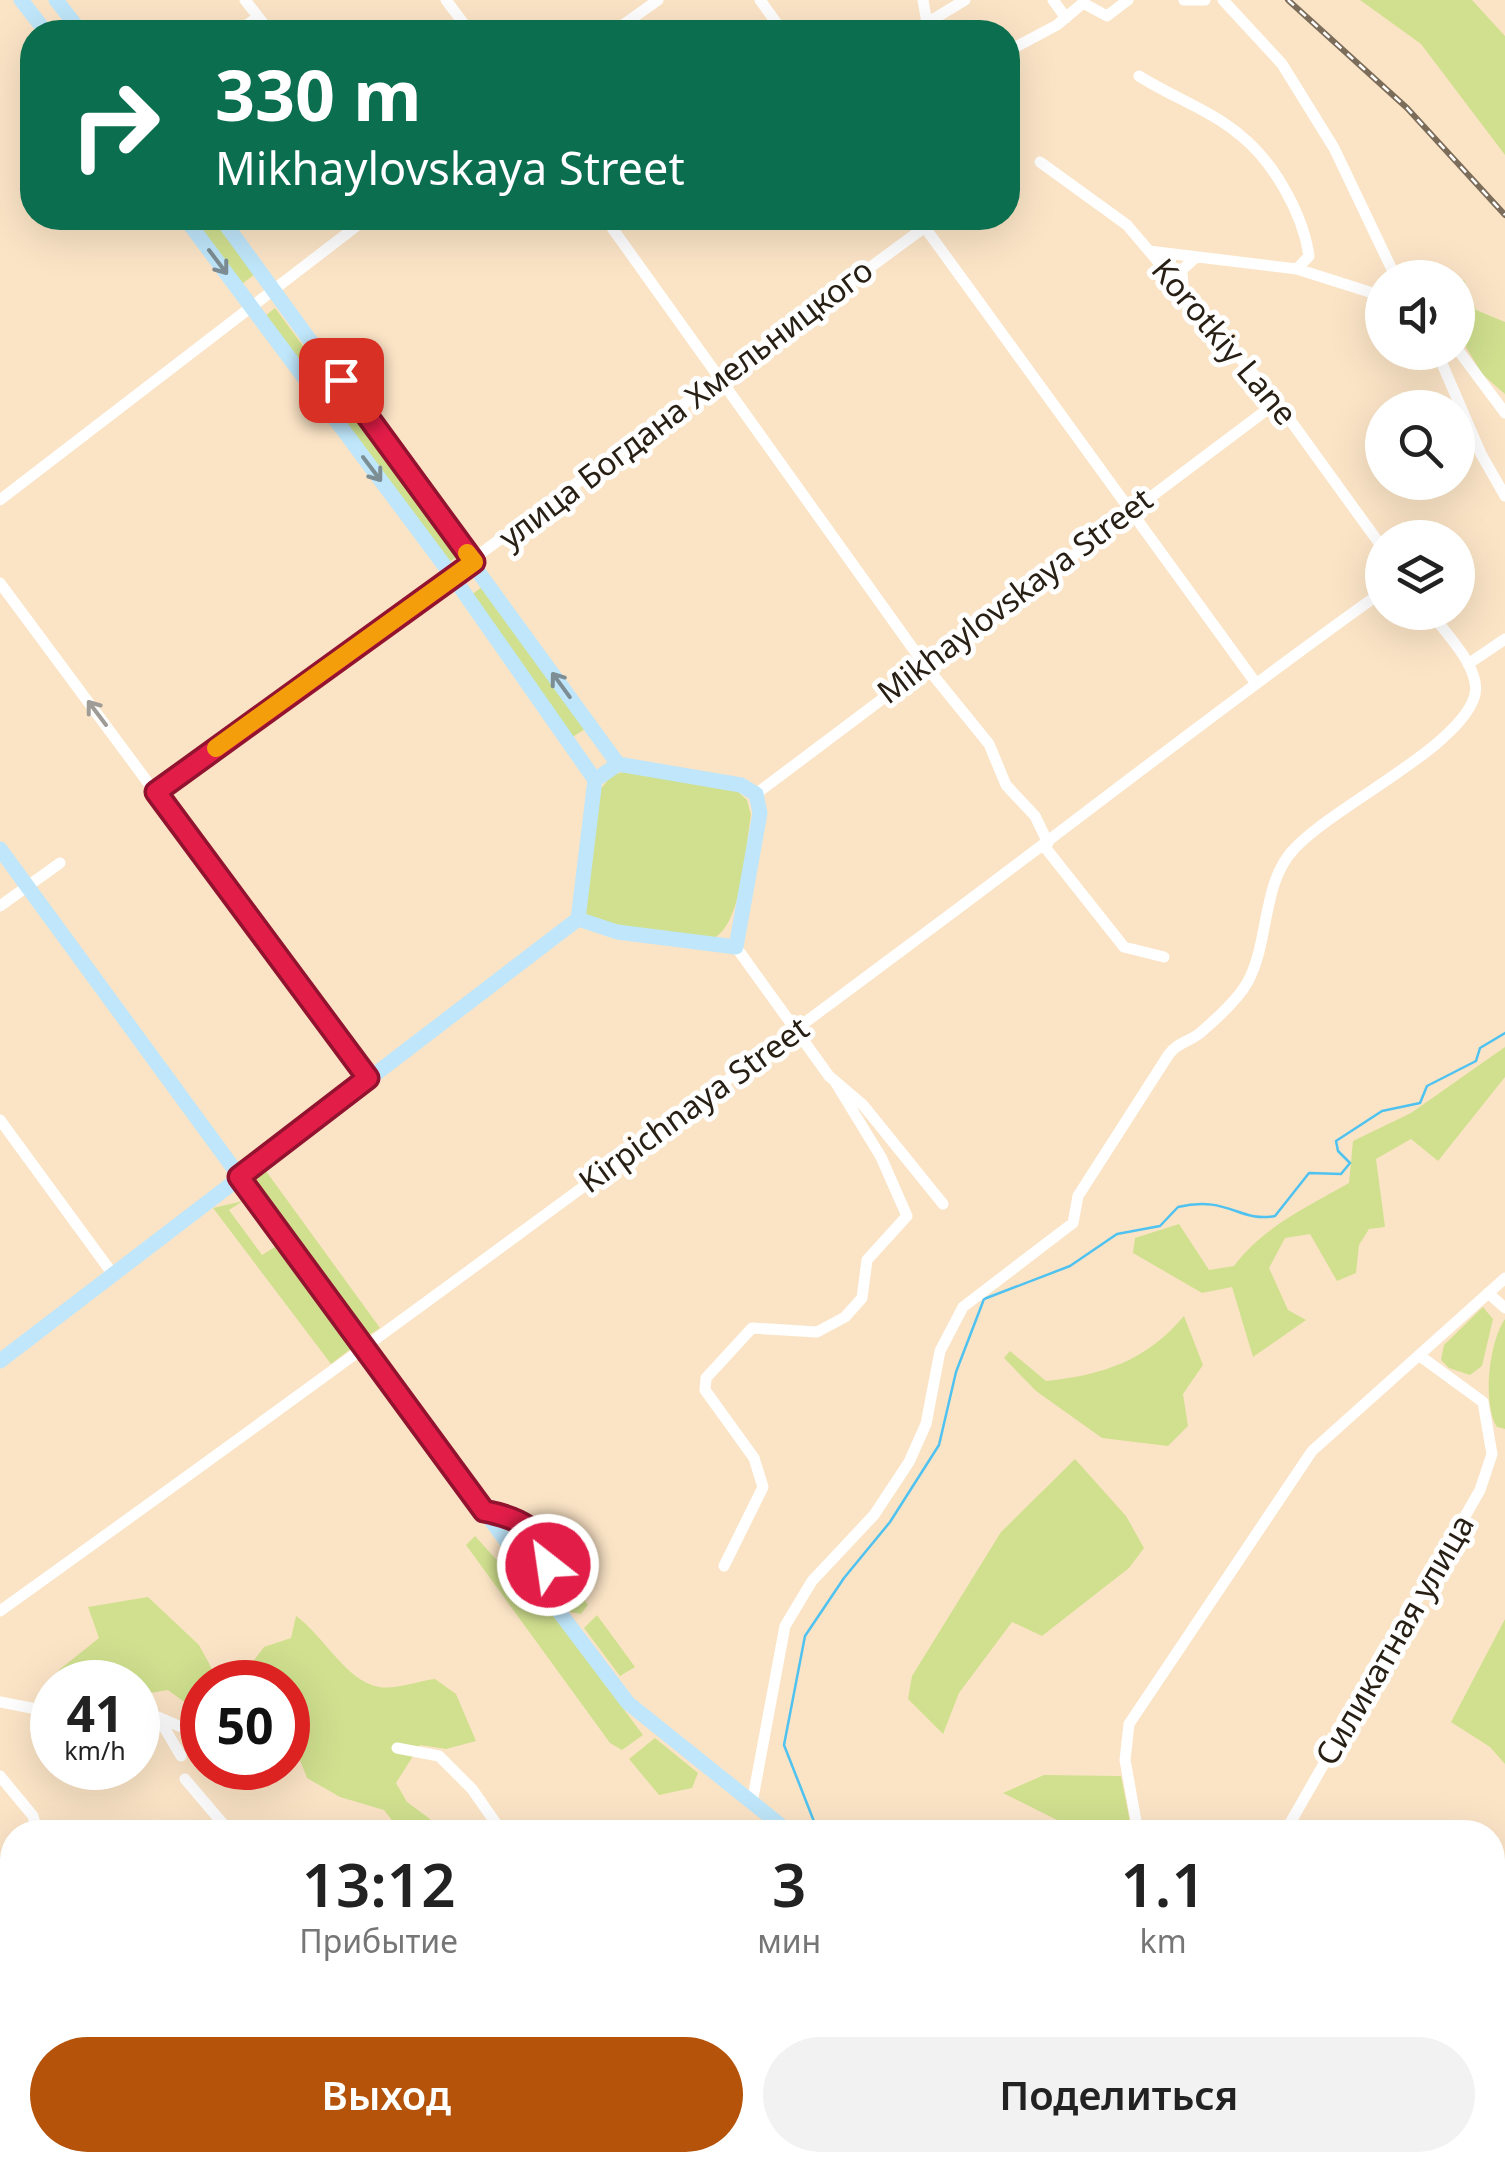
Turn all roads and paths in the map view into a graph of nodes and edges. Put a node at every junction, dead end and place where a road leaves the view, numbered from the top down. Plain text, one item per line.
1 (21, 0) edge
2 (56, 0) edge
3 (246, 0) edge
4 (658, 0) edge
5 (965, 0) edge
6 (1053, 0) edge
7 (1128, 0) edge
8 (1184, 0) edge
9 (1205, 0) edge
10 (1224, 0) edge
11 (258, 17) junction
12 (1066, 18) junction
13 (37, 20) edge
14 (72, 20) edge
15 (254, 20) edge
16 (260, 20) edge
17 (630, 20) edge
18 (935, 20) edge
19 (1020, 44) edge
20 (1139, 76) dead end
21 (1040, 162) dead end
22 (193, 230) edge
23 (229, 230) edge
24 (351, 230) edge
25 (615, 230) edge
26 (912, 230) edge
27 (928, 230) edge
28 (1149, 252) junction
29 (1196, 257) junction
30 (1387, 260) edge
31 (1297, 269) junction
32 (274, 289) junction
33 (1365, 291) edge
34 (1184, 292) junction
35 (251, 306) junction
36 (1444, 370) edge
37 (1473, 370) edge
38 (720, 376) junction
39 (1277, 402) junction
40 (1505, 413) edge
41 (1505, 496) edge
42 (0, 500) edge
43 (1130, 509) junction
44 (1365, 524) edge
45 (474, 562) junction
46 (453, 578) junction
47 (0, 582) edge
48 (1365, 604) edge
49 (1443, 630) edge
50 (1505, 640) edge
51 (924, 664) junction
52 (1468, 664) junction
53 (1255, 682) junction
54 (618, 764) junction
55 (595, 780) junction
56 (156, 792) junction
57 (756, 794) junction
58 (1046, 844) junction
59 (0, 849) edge
60 (0, 862) edge
61 (60, 863) dead end
62 (26, 888) junction
63 (0, 906) edge
64 (578, 919) junction
65 (736, 947) junction
66 (1164, 957) dead end
67 (797, 1029) junction
68 (368, 1078) junction
69 (834, 1080) junction
70 (0, 1120) edge
71 (239, 1177) junction
72 (943, 1204) dead end
73 (112, 1273) junction
74 (1505, 1278) edge
75 (1488, 1293) junction
76 (1505, 1308) edge
77 (367, 1347) junction
78 (1420, 1356) junction
79 (0, 1361) edge
80 (1505, 1439) edge
81 (1491, 1441) junction
82 (484, 1511) junction
83 (724, 1566) dead end
84 (542, 1591) junction
85 (0, 1611) edge
86 (0, 1702) edge
87 (30, 1708) edge
88 (160, 1720) edge
89 (398, 1748) dead end
90 (180, 1753) edge
91 (0, 1776) edge
92 (194, 1790) edge
93 (752, 1803) junction
94 (35, 1820) edge
95 (220, 1820) edge
96 (493, 1820) edge
97 (774, 1820) edge
98 (1136, 1820) edge
99 (1292, 1820) edge

1 - 13 street
2 - 14 street
3 - 11 street
4 - 17 street
5 - 18 street
6 - 12 street
7 - 12 street
8 - 9 street
10 - 30 street
11 - 15 street
11 - 16 street
12 - 19 street
20 - 31 street
21 - 28 street, Korotkiy Lane
22 -> 35 street
23 - 32 street
24 - 32 street
25 - 38 street
26 - 38 street, улица Богдана Хмельницкого
27 - 43 street
28 - 29 street
28 - 34 street, Korotkiy Lane
29 - 31 street
29 - 34 street
31 - 33 street
32 - 35 street
32 - 45 street
34 - 39 street, Korotkiy Lane
35 - 42 street
35 -> 46 street
36 - 41 street
37 - 40 street
38 - 45 street, улица Богдана Хмельницкого
38 - 51 street
39 - 43 street, Mikhaylovskaya Street
39 - 44 street, Korotkiy Lane
43 - 51 street, Mikhaylovskaya Street
43 - 53 street
45 - 46 street, улица Богдана Хмельницкого
54 -> 45 street
46 - 55 street
46 - 56 street, улица Богдана Хмельницкого
56 -> 47 street
48 - 53 street, Kirpichnaya Street
49 - 52 street
50 - 52 street
51 - 57 street, Mikhaylovskaya Street
51 - 58 street
52 - 93 street
53 - 58 street, Kirpichnaya Street
54 - 55 street
54 - 57 street
55 - 64 street
56 - 68 street
57 - 65 street
58 - 66 street
58 - 67 street, Kirpichnaya Street
59 - 62 street
60 - 62 street
61 - 62 street
62 - 63 street
62 - 71 street
64 - 65 street
64 - 68 street
65 - 67 street
67 - 69 street
67 - 77 street, Kirpichnaya Street
68 - 71 street
69 - 72 street
69 - 83 street
70 - 73 street
71 - 73 street
71 - 77 street
73 - 79 street
74 - 75 street
75 - 76 street
75 - 78 street
77 - 82 street
77 - 85 street, Kirpichnaya Street
78 - 81 street
78 - 98 street
80 - 81 street
81 - 99 street, Силикатная улица
82 - 84 street
82 - 84 street
84 - 93 street
86 - 87 street
88 - 90 street
89 - 96 street
91 - 94 street
92 - 95 street
93 - 97 street

